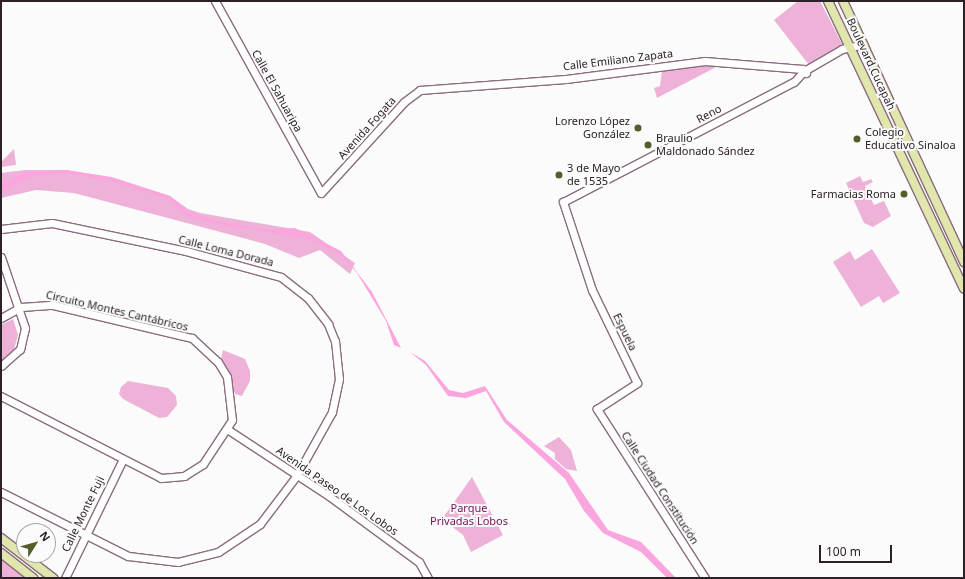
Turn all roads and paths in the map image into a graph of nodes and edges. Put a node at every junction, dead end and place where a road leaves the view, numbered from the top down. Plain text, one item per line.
1 (215, 1) edge
2 (828, 1) edge
3 (843, 1) edge
4 (863, 44) junction
5 (849, 48) junction
6 (803, 72) junction
7 (436, 88) joint
8 (321, 192) joint
9 (564, 202) joint
10 (1, 229) edge
11 (1, 257) edge
12 (964, 262) edge
13 (964, 290) edge
14 (21, 307) junction
15 (1, 318) edge
16 (1, 366) edge
17 (1, 396) edge
18 (597, 409) joint
19 (227, 429) junction
20 (122, 461) junction
21 (297, 475) junction
22 (1, 492) edge
23 (84, 535) junction
24 (1, 538) edge
25 (1, 553) edge
26 (33, 578) edge
27 (53, 578) edge
28 (64, 578) edge
29 (428, 578) edge
30 (705, 578) edge

1 - 8 street, Calle El Sahuaripa
2 - 5 main road, Boulevard Cucapah
3 - 4 main road, Boulevard Cucapah
4 - 5 street, Reno
4 - 12 main road, Boulevard Cucapah
5 - 6 street, Reno
5 - 13 main road, Boulevard Cucapah
6 - 7 street, Calle Emiliano Zapata
6 - 9 street, Reno
7 - 8 street, Avenida Fogata
9 - 18 street, Espuela
10 - 21 street, Calle Loma Dorada
11 - 14 street
14 - 15 street, Circuito Montes Cantábricos
14 - 16 street
14 - 19 street, Circuito Montes Cantábricos
17 - 20 street, Circuito Montes Cantábricos
18 - 30 street, Calle Ciudad Constitución
19 - 20 street, Circuito Montes Cantábricos
19 - 21 street, Avenida Paseo de Los Lobos
20 - 23 street, Calle Monte Fuji
21 - 23 street, Calle Loma Dorada
21 - 29 street, Avenida Paseo de Los Lobos
22 - 23 street, Calle Loma Dorada
23 - 28 street, Calle Monte Fuji
24 - 27 main road
25 - 26 main road

